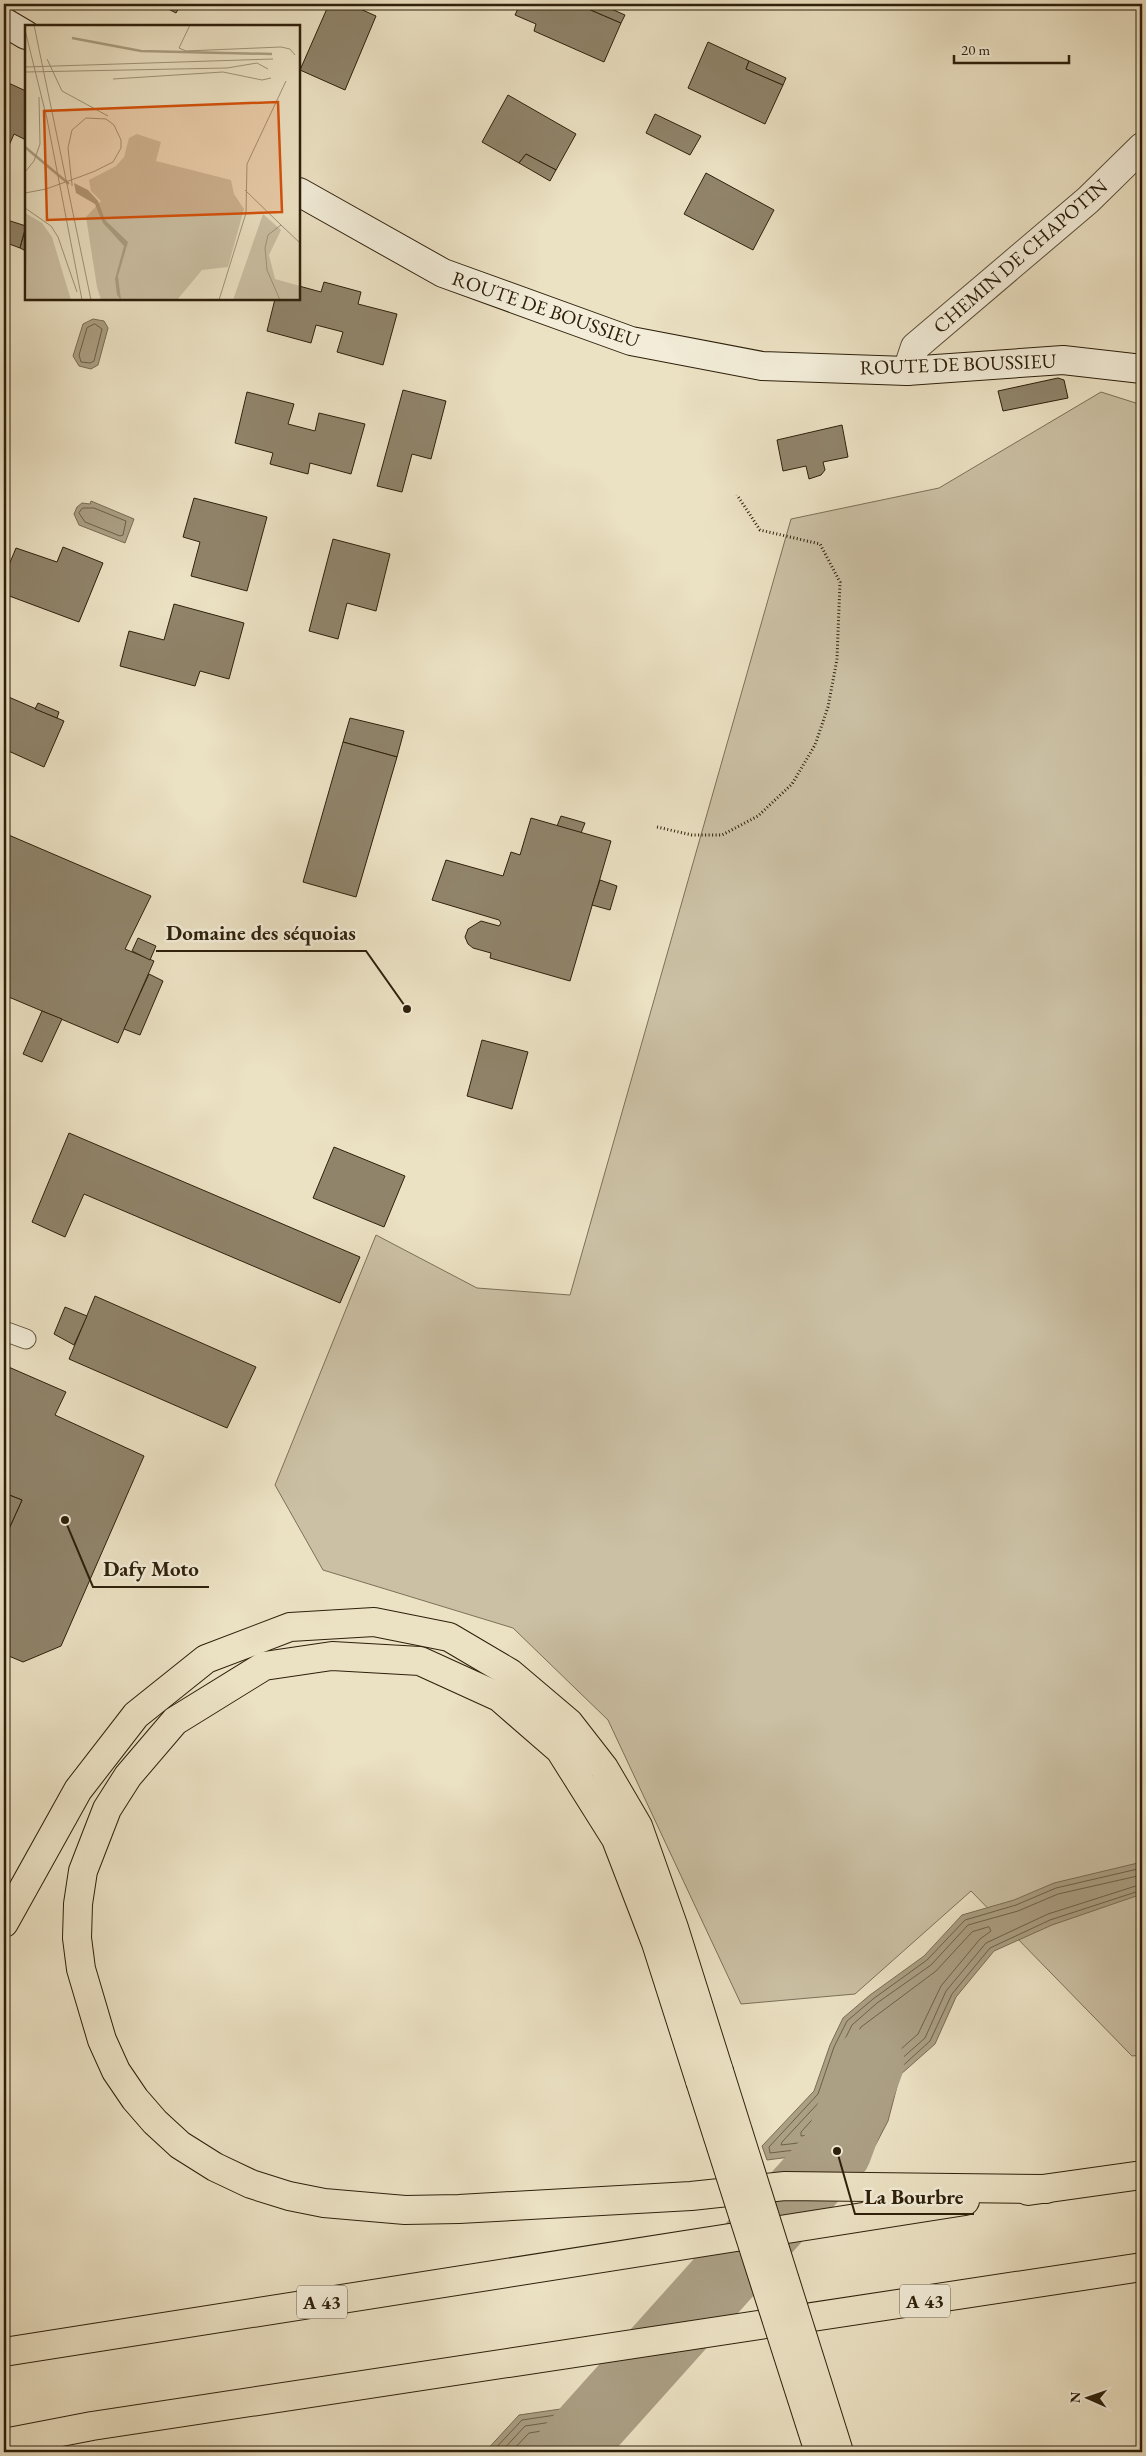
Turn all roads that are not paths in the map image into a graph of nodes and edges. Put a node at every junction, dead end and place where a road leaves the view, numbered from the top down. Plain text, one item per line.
1 (4, 22) edge
2 (25, 34) edge
3 (1142, 147) edge
4 (300, 193) edge
5 (1142, 369) edge
6 (906, 371) junction
7 (4, 1331) edge
8 (26, 1339) dead end
9 (4, 1923) edge
10 (710, 2076) junction
11 (1142, 2175) edge
12 (1046, 2188) junction
13 (1142, 2267) edge
14 (4, 2352) edge
15 (4, 2443) edge
16 (819, 2452) edge
17 (839, 2452) edge

1 - 2 street
3 - 6 street, CHEMIN DE CHAPOTIN
4 - 6 street, ROUTE DE BOUSSIEU
5 - 6 street, ROUTE DE BOUSSIEU
7 - 8 lane
9 - 10 highway
10 - 12 highway, bridge
10 - 16 highway, bridge
10 - 17 highway, bridge
11 - 12 highway, A 43
12 - 14 highway, A 43, bridge
13 - 15 highway, A 43

